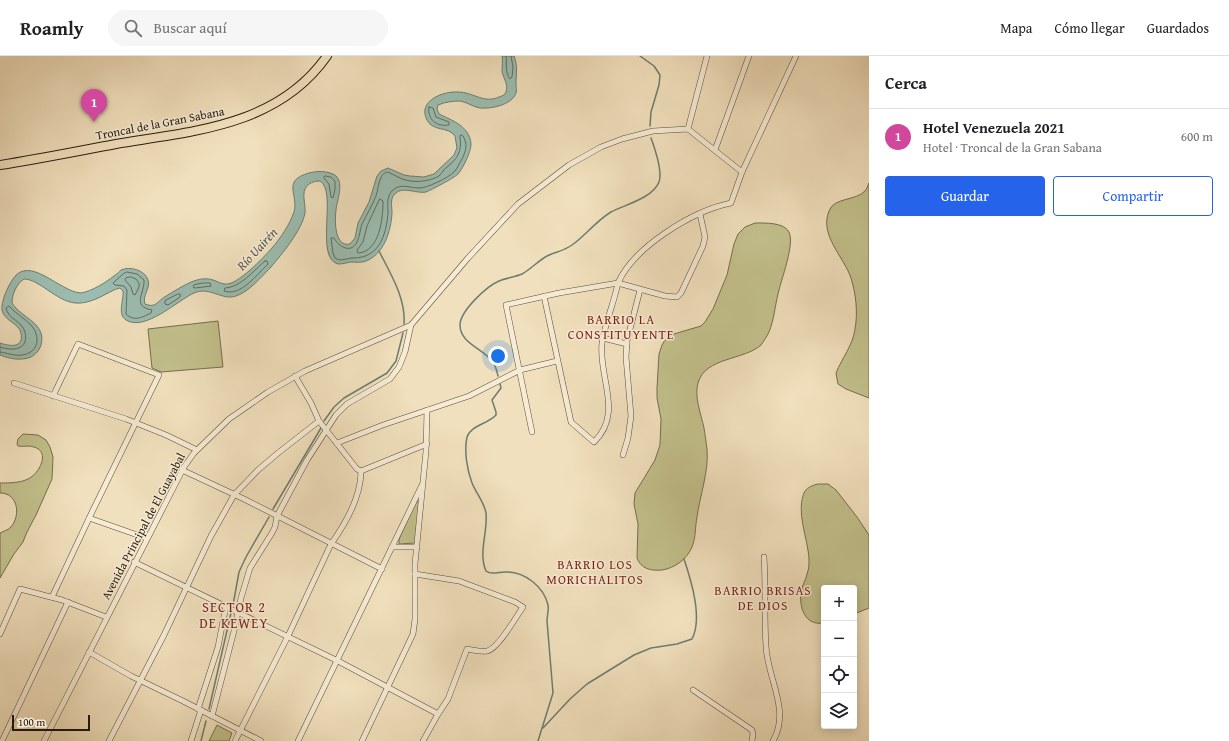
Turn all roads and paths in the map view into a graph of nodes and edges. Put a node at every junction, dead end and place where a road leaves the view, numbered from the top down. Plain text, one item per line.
1 (327, 56) edge
2 (707, 56) edge
3 (749, 56) edge
4 (796, 56) edge
5 (688, 129) junction
6 (715, 150) junction
7 (0, 165) edge
8 (742, 172) junction
9 (700, 214) junction
10 (618, 284) junction
11 (640, 290) junction
12 (544, 296) junction
13 (412, 325) junction
14 (603, 338) junction
15 (627, 344) junction
16 (557, 361) junction
17 (520, 370) junction
18 (295, 376) junction
19 (14, 382) dead end
20 (53, 396) junction
21 (426, 410) junction
22 (319, 421) junction
23 (135, 423) junction
24 (326, 430) junction
25 (532, 432) dead end
26 (337, 443) junction
27 (426, 444) junction
28 (196, 450) junction
29 (623, 455) dead end
30 (182, 470) junction
31 (361, 471) junction
32 (424, 482) junction
33 (234, 495) junction
34 (277, 516) junction
35 (89, 518) junction
36 (146, 538) junction
37 (331, 544) junction
38 (392, 547) junction
39 (417, 547) junction
40 (764, 557) dead end
41 (134, 562) junction
42 (382, 569) junction
43 (415, 574) junction
44 (186, 587) junction
45 (52, 597) junction
46 (68, 602) junction
47 (226, 606) junction
48 (238, 612) junction
49 (106, 617) junction
50 (3, 622) edge
51 (0, 634) edge
52 (288, 636) junction
53 (89, 652) junction
54 (338, 661) junction
55 (140, 680) junction
56 (387, 686) junction
57 (693, 690) dead end
58 (200, 709) junction
59 (438, 714) junction
60 (212, 716) junction
61 (240, 730) junction
62 (2, 741) edge
63 (44, 741) edge
64 (109, 741) edge
65 (191, 741) edge
66 (235, 741) edge
67 (261, 741) edge
68 (298, 741) edge
69 (362, 741) edge
70 (424, 741) edge
71 (752, 741) edge
72 (773, 741) edge

1 - 7 highway, Troncal de la Gran Sabana
2 - 5 street
3 - 6 street
4 - 8 street
5 - 6 street
5 - 13 street, Avenida Principal de El Guayabal
6 - 8 street
8 - 9 street
9 - 10 street
9 - 11 street
10 - 11 street
10 - 12 street
10 - 14 street
11 - 15 street
12 - 16 street
12 - 17 street
13 - 18 street, Avenida Principal de El Guayabal
13 - 24 street
14 - 15 street
14 - 16 street
15 - 29 street
16 - 17 street
17 - 21 street
17 - 25 street
18 - 22 street
18 - 28 street, Avenida Principal de El Guayabal
19 - 20 street
20 - 23 street
20 - 23 street
21 - 26 street
21 - 27 street
22 - 24 street
22 - 33 street
23 - 28 street
23 - 35 street
24 - 26 street
24 - 34 street
26 - 31 street
27 - 31 street
27 - 32 street
28 - 30 street, Avenida Principal de El Guayabal
30 - 33 street
30 - 36 street, Avenida Principal de El Guayabal
31 - 37 street
32 - 38 street
32 - 39 street
33 - 34 street
33 - 44 street
34 - 37 street
34 - 48 street
35 - 36 street
35 - 45 street
36 - 41 street, Avenida Principal de El Guayabal
37 - 42 street
37 - 52 street
38 - 39 street
38 - 42 street
39 - 43 street
40 - 72 street
41 - 44 street
41 - 49 street, Avenida Principal de El Guayabal
42 - 54 street
43 - 56 street
43 - 59 street
44 - 47 street
44 - 55 street
45 - 46 street
45 - 50 street
46 - 49 street
46 - 62 street
47 - 48 street
47 - 58 street
48 - 52 street
48 - 60 street
49 - 53 street, Avenida Principal de El Guayabal
50 - 51 street
52 - 54 street
52 - 61 street
53 - 55 street
53 - 63 street, Avenida Principal de El Guayabal
54 - 56 street
54 - 68 street
55 - 58 street
55 - 64 street
56 - 59 street
56 - 69 street
57 - 71 street
58 - 60 street
58 - 65 street
59 - 70 street
60 - 61 street
61 - 66 street
61 - 67 street

